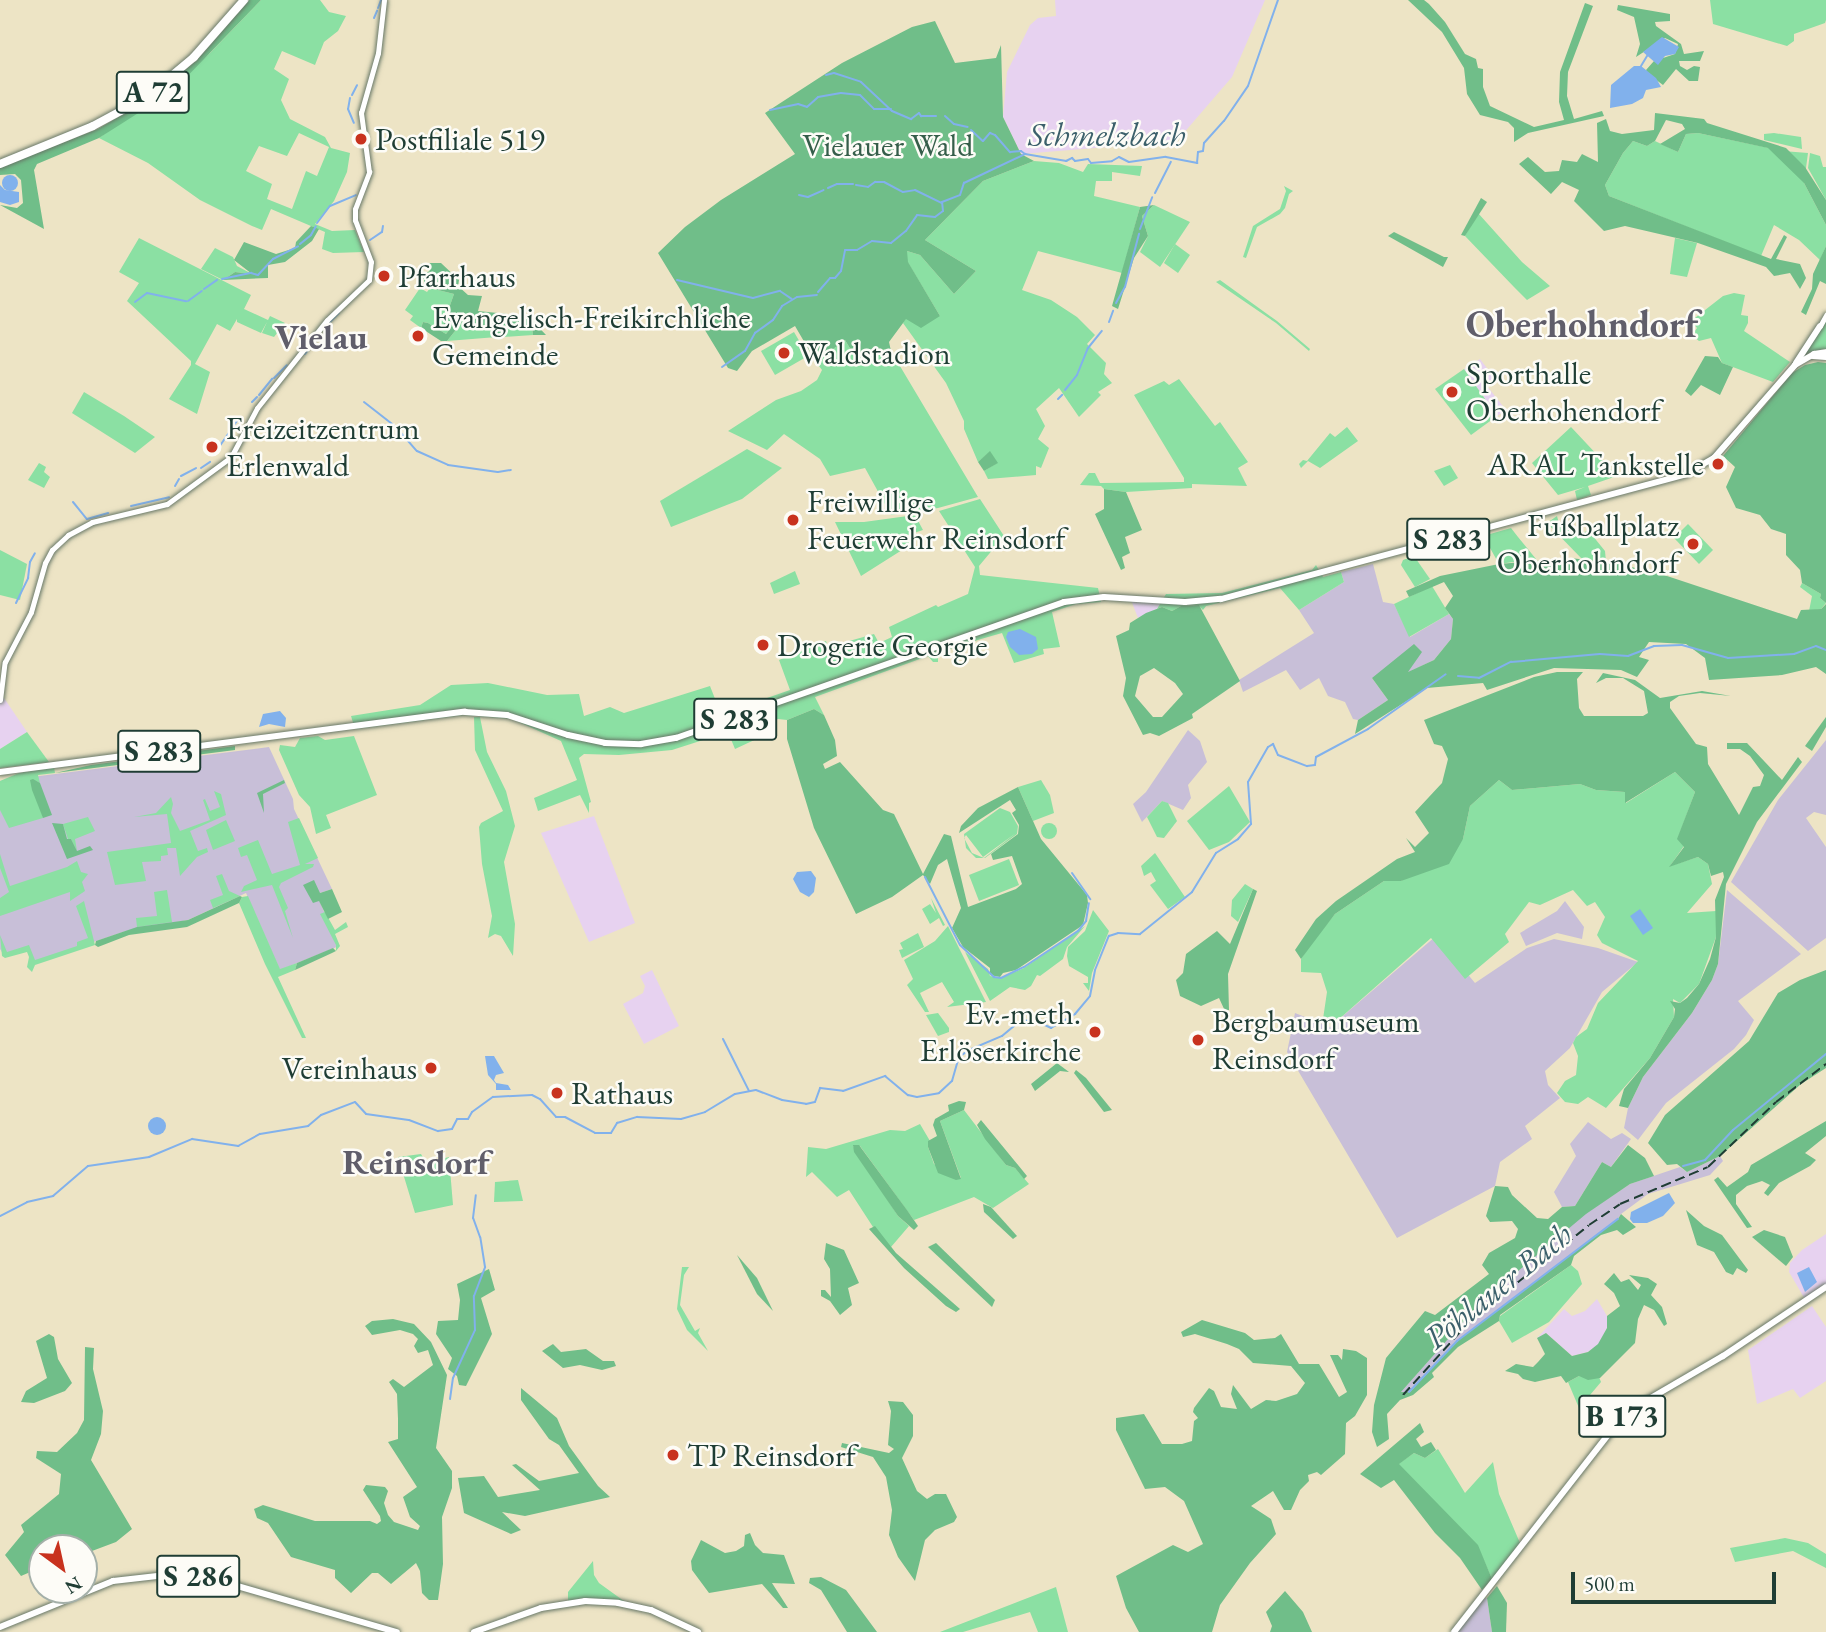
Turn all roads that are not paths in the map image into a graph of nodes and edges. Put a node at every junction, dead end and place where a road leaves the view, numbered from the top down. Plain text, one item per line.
1 (237, 0) edge
2 (244, 0) edge
3 (384, 0) edge
4 (28, 150) junction
5 (0, 158) edge
6 (0, 164) edge
7 (1826, 315) edge
8 (1820, 326) joint
9 (1826, 355) edge
10 (1795, 365) junction
11 (1, 698) edge
12 (0, 772) edge
13 (1826, 1287) edge
14 (0, 1627) edge
15 (397, 1632) edge
16 (474, 1632) edge
17 (698, 1632) edge
18 (1454, 1632) edge

1 - 4 highway, A 72
2 - 4 highway, A 72
3 - 11 main road
4 - 5 highway, A 72
4 - 6 highway, A 72
7 - 8 main road, S 283
8 - 10 main road, S 283
9 - 10 main road
10 - 12 main road, S 283
13 - 18 main road, B 173
14 - 15 main road, S 286
16 - 17 main road

